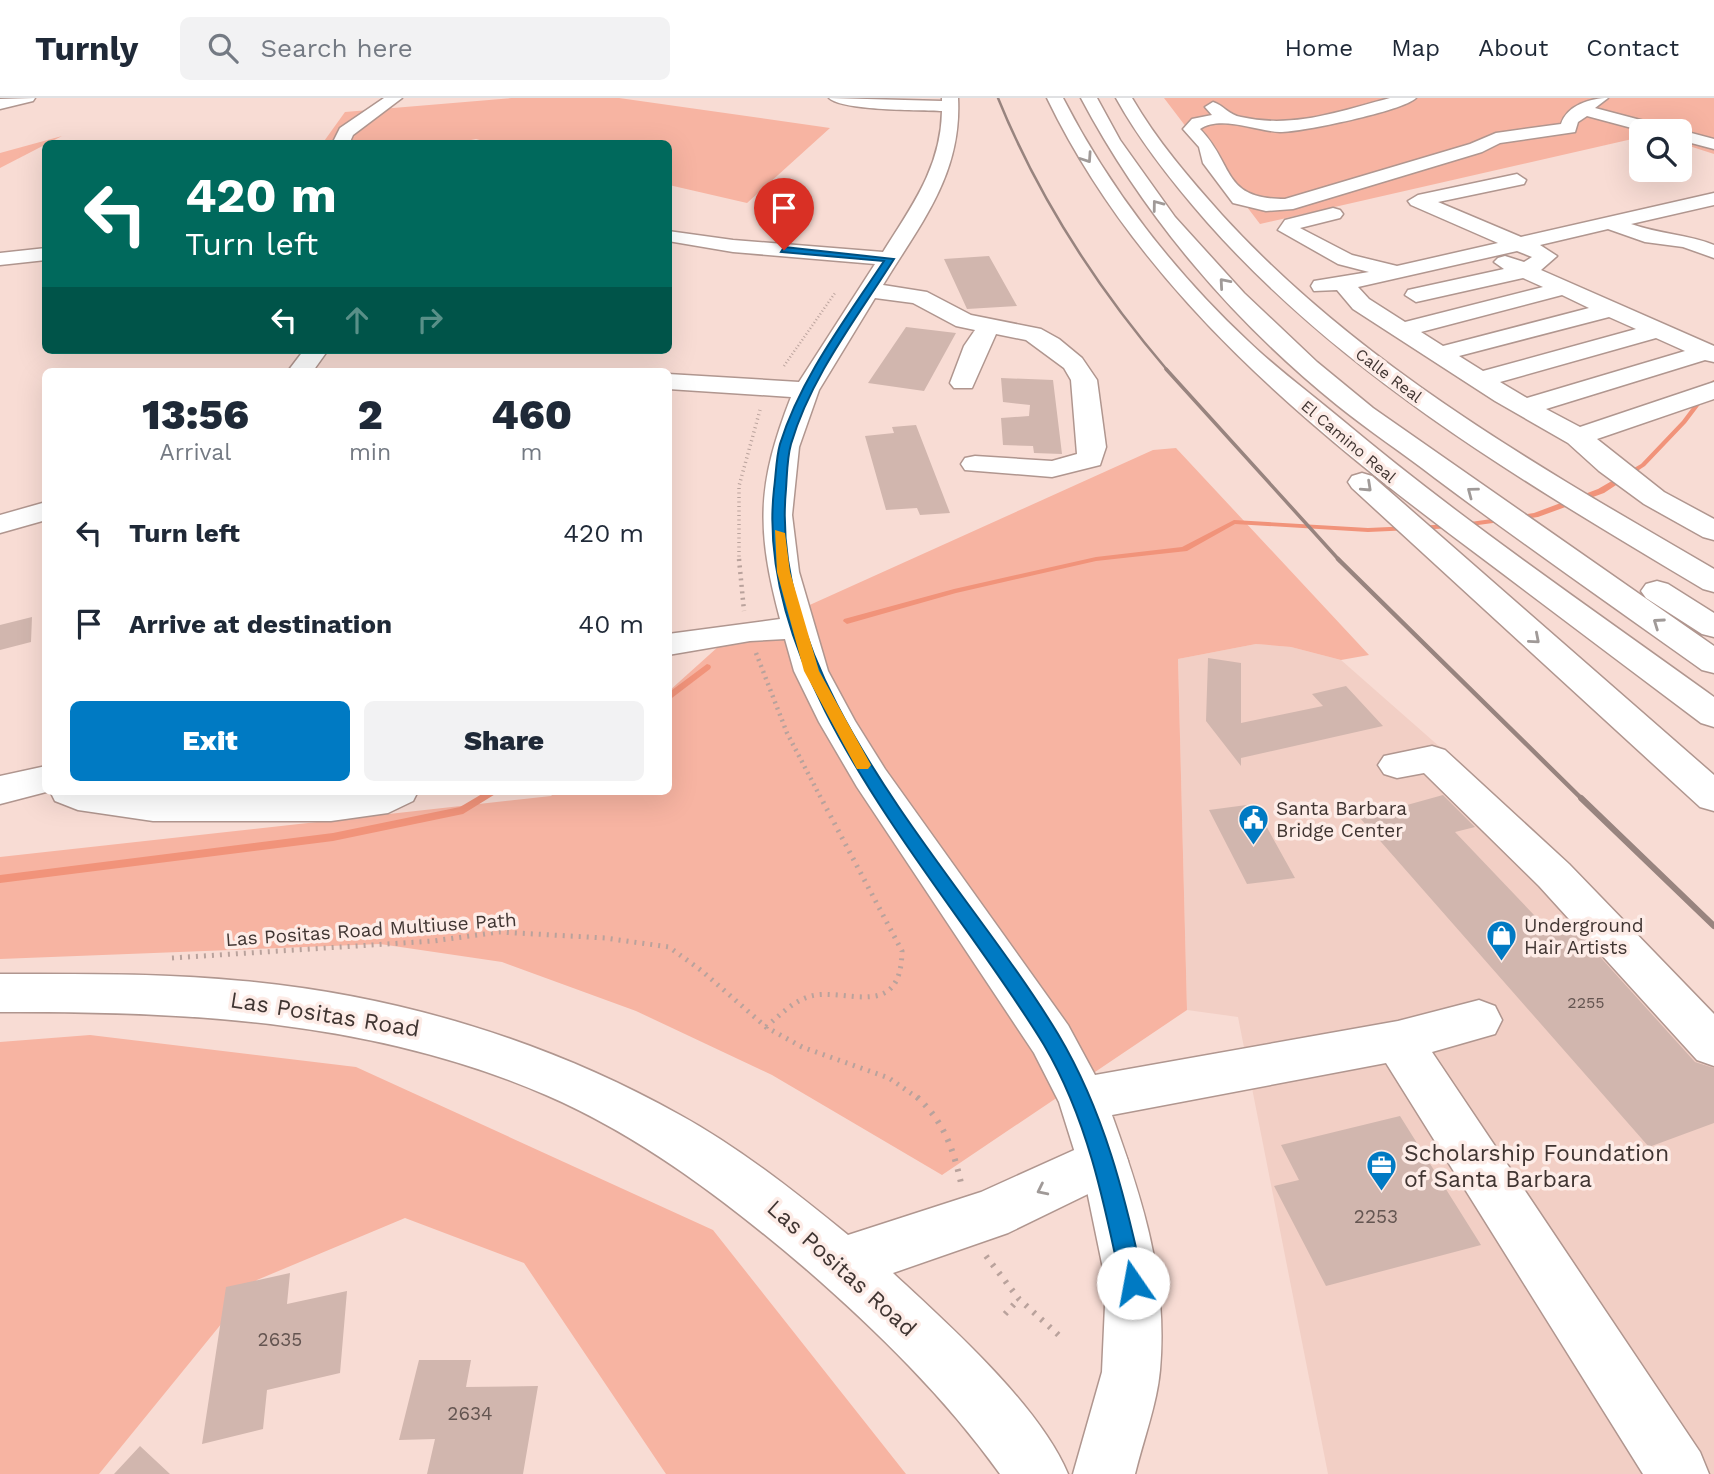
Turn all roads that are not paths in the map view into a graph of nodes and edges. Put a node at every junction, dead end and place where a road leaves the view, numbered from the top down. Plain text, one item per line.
1 (27, 98) edge
2 (394, 98) edge
3 (837, 98) edge
4 (1055, 98) edge
5 (1089, 98) edge
6 (1124, 98) edge
7 (1408, 98) edge
8 (1600, 98) edge
9 (950, 102) edge
10 (0, 104) edge
11 (1585, 110) junction
12 (1629, 122) edge
13 (1692, 139) edge
14 (342, 140) edge
15 (1714, 145) edge
16 (1517, 180) dead end
17 (1714, 200) edge
18 (1354, 210) dead end
19 (1577, 210) dead end
20 (1514, 218) dead end
21 (1611, 223) junction
22 (1476, 226) junction
23 (1714, 228) edge
24 (672, 236) edge
25 (1668, 239) junction
26 (1518, 244) junction
27 (1714, 252) edge
28 (1483, 253) junction
29 (42, 254) edge
30 (0, 259) edge
31 (890, 259) junction
32 (1525, 271) junction
33 (1395, 273) junction
34 (1343, 284) junction
35 (1281, 288) junction
36 (1565, 288) junction
37 (869, 290) junction
38 (1245, 307) junction
39 (1366, 307) junction
40 (1611, 309) junction
41 (990, 325) junction
42 (1401, 330) junction
43 (1658, 330) junction
44 (1239, 346) junction
45 (313, 354) edge
46 (1440, 354) junction
47 (1710, 354) edge
48 (302, 368) edge
49 (1480, 380) junction
50 (672, 381) edge
51 (963, 383) dead end
52 (806, 390) junction
53 (1714, 390) edge
54 (1525, 407) junction
55 (1578, 437) junction
56 (975, 464) dead end
57 (42, 512) edge
58 (0, 524) edge
59 (1714, 531) edge
60 (1714, 582) edge
61 (1714, 627) edge
62 (797, 628) junction
63 (672, 644) edge
64 (1714, 662) edge
65 (1714, 715) edge
66 (1397, 765) dead end
67 (42, 780) edge
68 (0, 790) edge
69 (76, 795) edge
70 (391, 795) edge
71 (1714, 797) edge
72 (0, 993) edge
73 (1479, 1020) dead end
74 (1398, 1041) junction
75 (1714, 1046) edge
76 (1082, 1099) junction
77 (1103, 1161) junction
78 (842, 1264) junction
79 (1037, 1474) edge
80 (1104, 1474) edge
81 (1678, 1474) edge

1 - 10 main road
2 - 14 main road
3 - 9 main road
4 -> 44 main road, El Camino Real
38 -> 5 main road, El Camino Real
6 - 35 main road, Calle Real
7 - 11 main road
8 - 11 main road
9 - 31 main road
11 - 12 main road
13 - 15 main road
16 - 22 main road
17 - 21 main road
18 - 33 main road
19 - 21 main road
20 - 22 main road
21 - 25 main road
21 - 26 main road
22 - 26 main road
23 - 25 main road
24 - 31 main road
25 - 27 main road
26 - 28 main road
26 - 32 main road
28 - 32 main road
28 - 33 main road
29 - 30 main road
31 - 37 main road
32 - 36 main road
32 - 39 main road
33 - 34 main road
34 - 35 main road
34 - 39 main road
35 - 60 main road, Calle Real
36 - 40 main road
36 - 42 main road
37 - 41 main road
37 - 52 main road
38 - 61 main road
64 -> 38 main road, El Camino Real
39 - 42 main road
40 - 43 main road
40 - 46 main road
41 - 51 main road
41 - 56 main road
42 - 46 main road
43 - 47 main road
43 - 49 main road
44 - 65 main road, El Camino Real
44 -> 71 main road
45 - 48 main road
46 - 49 main road
47 - 54 main road
49 - 54 main road
50 - 52 main road
52 - 62 main road
53 - 55 main road
54 - 55 main road
55 - 59 main road
57 - 58 main road
62 - 63 main road
62 - 76 main road
66 - 75 main road
67 - 68 main road
69 - 70 main road
72 - 78 main road, Las Positas Road
73 - 74 main road
74 - 76 main road
74 - 81 main road
76 - 77 main road
77 -> 78 main road
77 - 80 main road
78 - 79 main road, Las Positas Road

